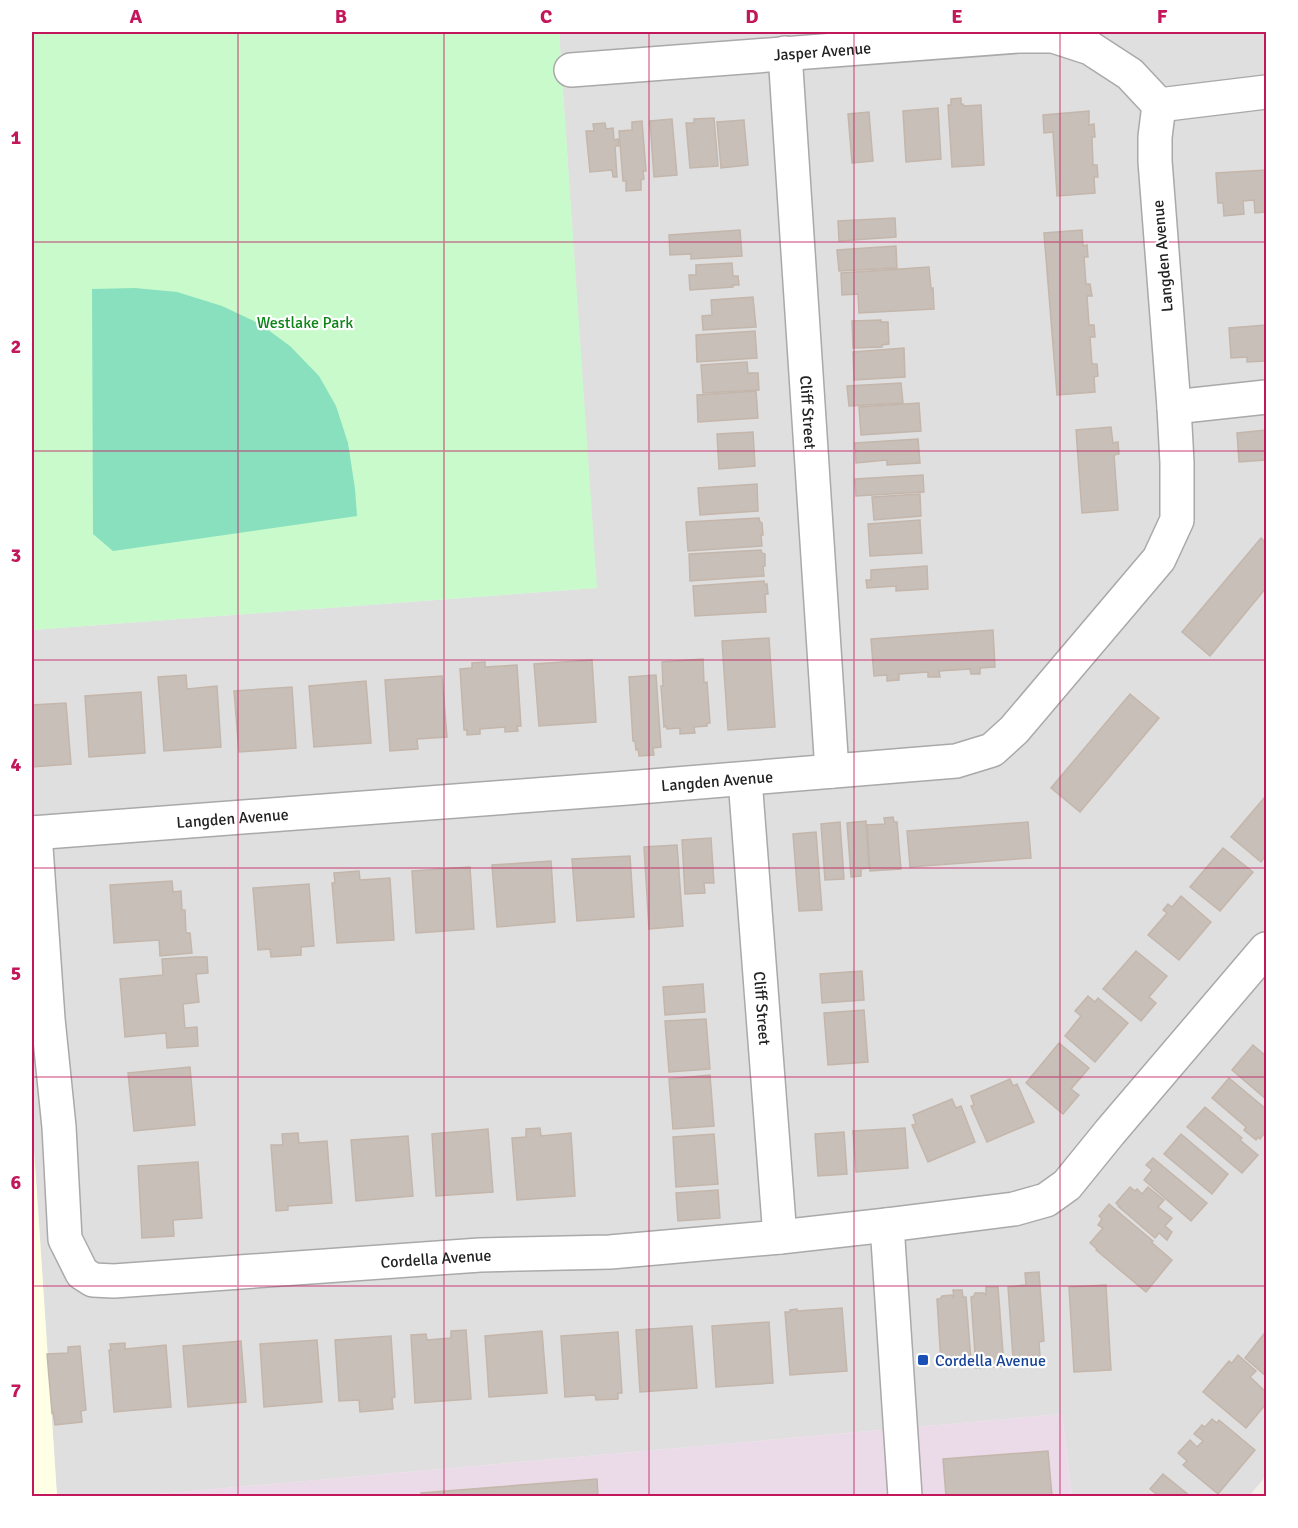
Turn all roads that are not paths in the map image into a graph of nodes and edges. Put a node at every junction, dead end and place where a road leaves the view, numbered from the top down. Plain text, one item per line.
1 (785, 54) junction
2 (571, 70) dead end
3 (1266, 92) edge
4 (1159, 105) junction
5 (1266, 397) edge
6 (1174, 407) junction
7 (832, 771) junction
8 (745, 779) junction
9 (33, 833) edge
10 (1266, 949) edge
11 (887, 1225) junction
12 (780, 1237) junction
13 (905, 1497) edge

1 - 2 street, Jasper Avenue
1 - 4 street, Jasper Avenue
1 - 7 street, Cliff Street
3 - 4 street
4 - 6 street, Langden Avenue
5 - 6 street
6 - 7 street, Langden Avenue
7 - 8 street, Langden Avenue
8 - 9 street, Langden Avenue
8 - 12 street, Cliff Street
9 - 12 street, Cordella Avenue
10 - 11 street, Cordella Avenue
11 - 12 street, Cordella Avenue
11 - 13 street

